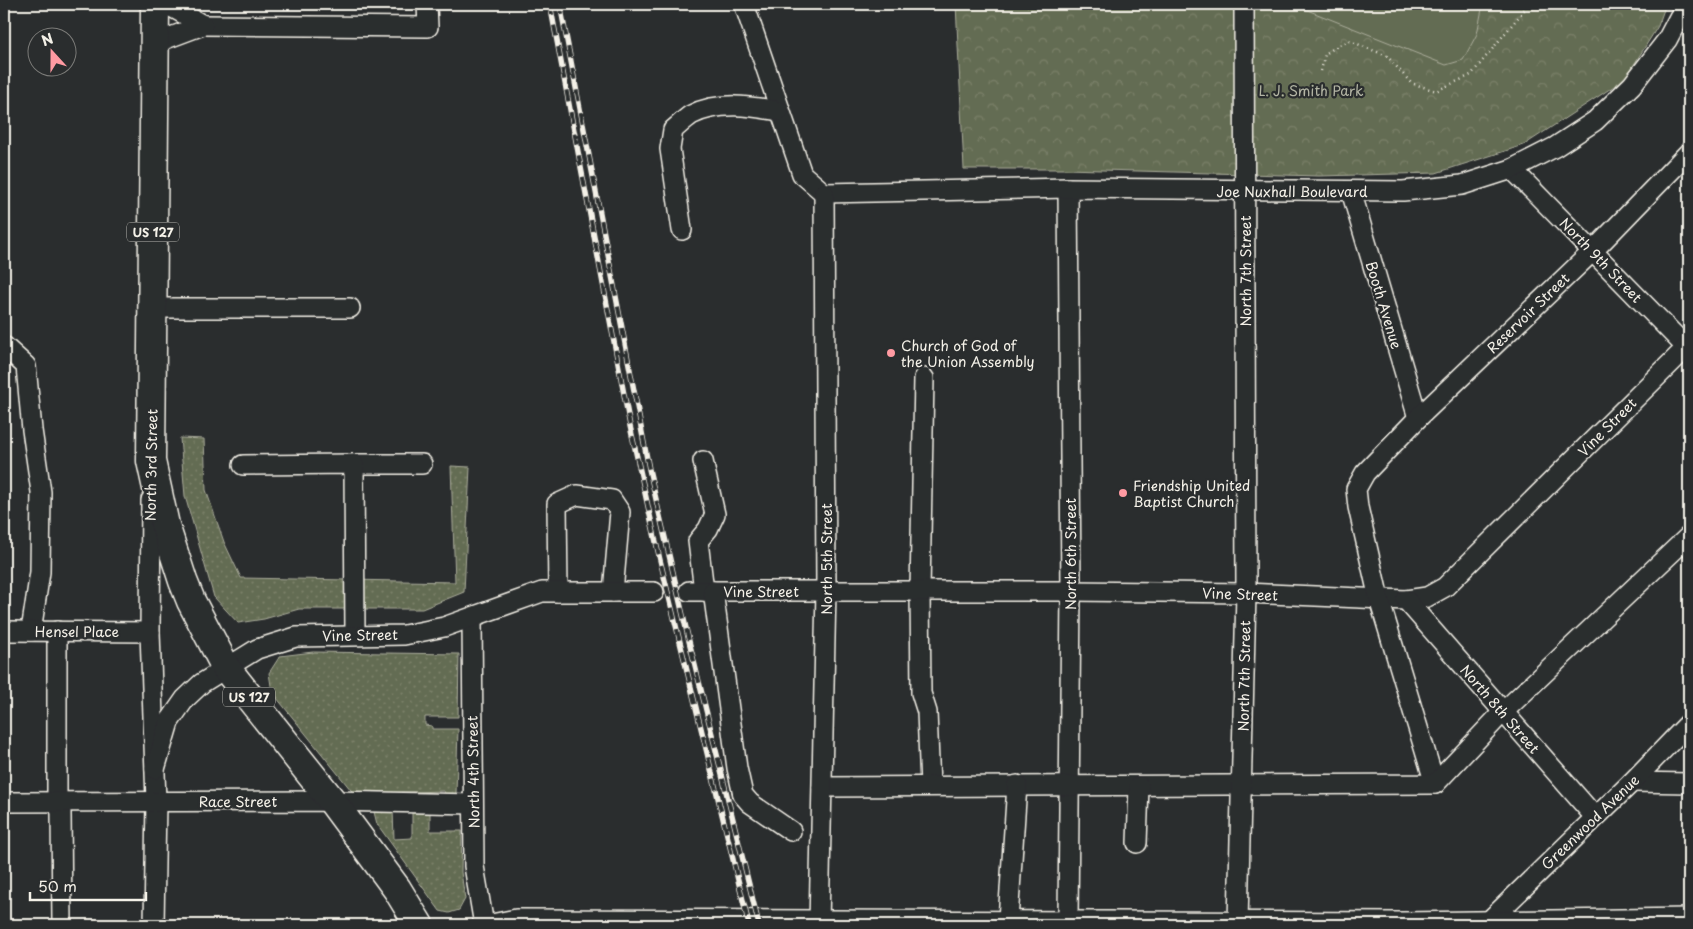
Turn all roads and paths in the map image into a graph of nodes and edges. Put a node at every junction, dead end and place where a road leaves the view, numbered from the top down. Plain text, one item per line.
1 (155, 4) edge
2 (166, 4) edge
3 (427, 4) edge
4 (744, 4) edge
5 (1244, 4) edge
6 (1529, 4) edge
7 (1686, 4) edge
8 (203, 25) junction
9 (155, 43) junction
10 (1321, 71) dead end
11 (779, 110) junction
12 (1689, 152) edge
13 (1512, 169) junction
14 (1068, 188) junction
15 (1245, 191) junction
16 (1351, 191) junction
17 (824, 193) junction
18 (682, 230) dead end
19 (1593, 251) junction
20 (153, 308) junction
21 (350, 308) dead end
22 (4, 346) edge
23 (1688, 348) edge
24 (924, 378) dead end
25 (1418, 418) junction
26 (151, 461) junction
27 (703, 461) dead end
28 (354, 464) junction
29 (422, 464) dead end
30 (243, 465) dead end
31 (1689, 536) edge
32 (826, 590) junction
33 (920, 590) junction
34 (702, 591) junction
35 (1070, 591) junction
36 (558, 592) junction
37 (613, 592) junction
38 (654, 592) dead end
39 (1246, 593) junction
40 (1379, 599) junction
41 (1406, 600) junction
42 (472, 618) junction
43 (4, 631) edge
44 (31, 631) junction
45 (56, 631) junction
46 (150, 632) junction
47 (355, 635) junction
48 (226, 668) junction
49 (1502, 712) junction
50 (1689, 723) edge
51 (155, 769) junction
52 (1632, 782) junction
53 (1689, 783) edge
54 (1242, 784) junction
55 (1435, 784) junction
56 (1017, 785) junction
57 (1069, 785) junction
58 (930, 786) junction
59 (1139, 786) junction
60 (822, 787) junction
61 (156, 801) junction
62 (332, 801) junction
63 (4, 802) edge
64 (57, 802) junction
65 (473, 804) junction
66 (1595, 817) junction
67 (791, 831) dead end
68 (1137, 843) dead end
69 (1689, 918) edge
70 (1008, 920) junction
71 (1068, 920) junction
72 (1490, 920) junction
73 (1238, 922) junction
74 (819, 923) edge
75 (954, 923) edge
76 (1103, 923) edge
77 (1402, 924) edge
78 (62, 925) edge
79 (154, 925) edge
80 (419, 925) edge
81 (485, 925) edge

1 - 9 highway, North 3rd Street / US 127
2 - 8 street
3 - 8 street
4 - 11 street
5 - 15 street, North 7th Street
6 - 10 path
7 - 13 street, Joe Nuxhall Boulevard
8 - 9 street
9 - 20 highway, North 3rd Street / US 127
11 - 17 street
11 - 18 street
12 - 19 street, Reservoir Street
13 - 16 street, Joe Nuxhall Boulevard
13 - 19 street, North 9th Street
14 - 15 street, Joe Nuxhall Boulevard
14 - 17 street, Joe Nuxhall Boulevard
14 - 35 street, North 6th Street
15 - 16 street, Joe Nuxhall Boulevard
15 - 39 street, North 7th Street
16 - 25 street, Booth Avenue
17 - 32 street, North 5th Street
19 - 23 street, North 9th Street
19 - 25 street, Reservoir Street
20 - 21 street
20 - 26 highway, North 3rd Street / US 127
22 - 44 street
23 - 41 street, Vine Street
24 - 33 street
25 - 40 street, Reservoir Street
26 - 46 street, North 3rd Street
26 - 48 highway, US 127
27 - 34 street
28 - 29 street
28 - 30 street
28 - 47 street
31 - 49 street
32 - 33 street, Vine Street
32 - 34 street, Vine Street
32 - 60 street, North 5th Street
33 - 35 street, Vine Street
33 - 58 street
34 - 67 street
35 - 39 street, Vine Street
35 - 57 street, North 6th Street
36 - 37 street, Vine Street
36 - 37 street
36 - 42 street, Vine Street
37 - 38 street, Vine Street
39 - 40 street, Vine Street
39 - 54 street, North 7th Street
40 - 41 street, Vine Street
40 - 55 street
41 - 49 street, North 8th Street
42 - 47 street, Vine Street
42 - 65 street, North 4th Street
43 - 44 street, Hensel Place
44 - 45 street, Hensel Place
45 - 46 street, Hensel Place
45 - 64 street
46 - 51 street, North 3rd Street
47 - 48 street, Vine Street
48 - 51 street, Vine Street
48 - 62 highway, US 127
49 - 55 street
49 - 66 street, North 8th Street
50 - 52 street, Greenwood Avenue
51 - 61 street, North 3rd Street
52 - 53 street
52 - 66 street, Greenwood Avenue
54 - 55 street
54 - 59 street
54 - 73 street, North 7th Street
56 - 57 street
56 - 58 street
56 - 70 street
57 - 59 street
57 - 71 street, North 6th Street
58 - 60 street
59 - 68 street
60 - 74 street, North 5th Street
61 - 62 street, Race Street
61 - 64 street, Race Street
61 - 79 street, North 3rd Street
62 - 65 street, Race Street
62 - 80 highway, US 127
63 - 64 street, Race Street
64 - 78 street
65 - 81 street, North 4th Street
66 - 72 street, Greenwood Avenue
69 - 72 street
70 - 71 street
70 - 75 street
71 - 76 street
72 - 77 street
73 - 76 street
73 - 77 street
74 - 75 street
74 - 81 street

